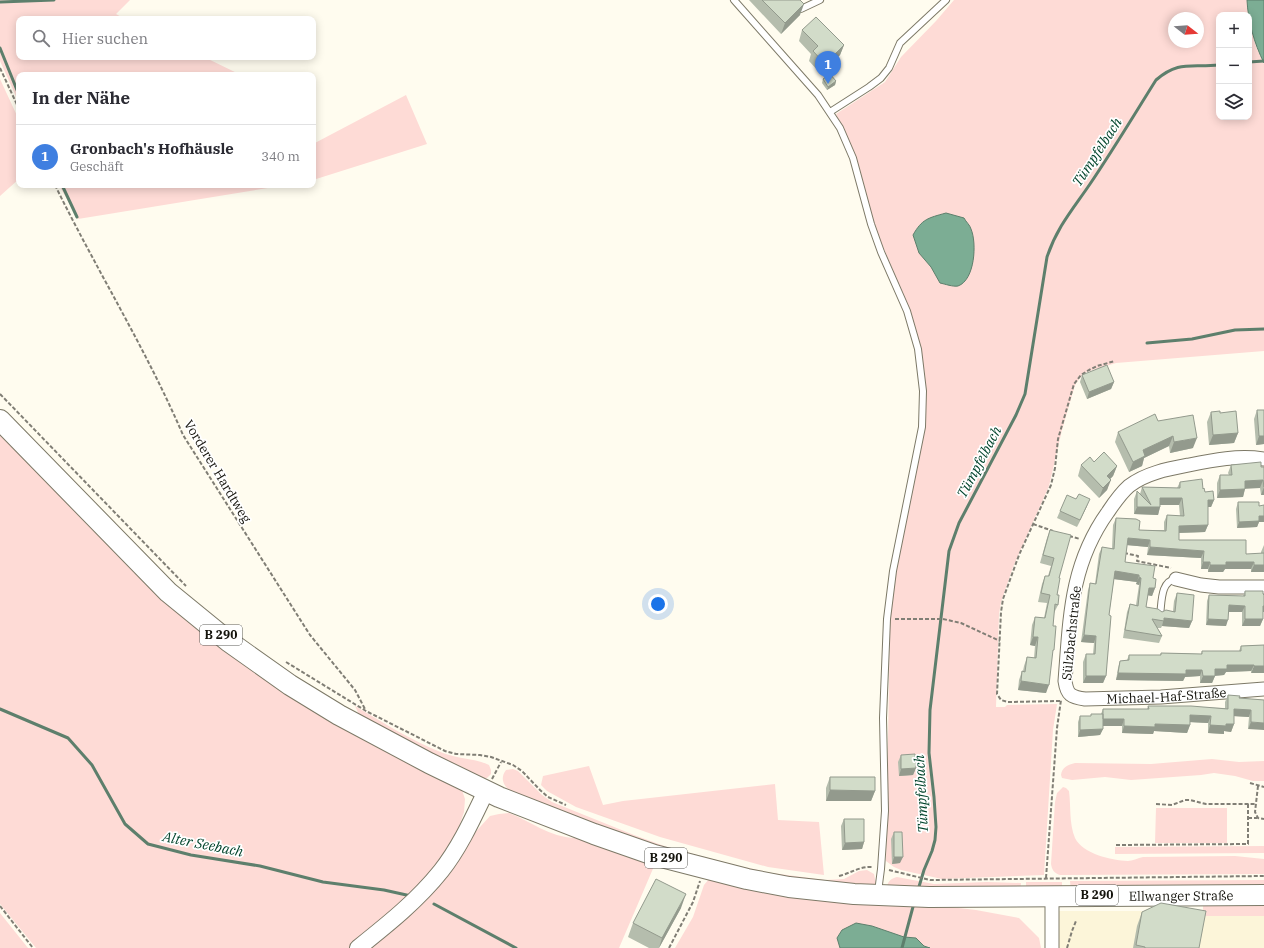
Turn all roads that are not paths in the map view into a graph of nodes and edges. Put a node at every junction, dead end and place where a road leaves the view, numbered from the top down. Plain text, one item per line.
1 (734, 0) edge
2 (794, 0) edge
3 (820, 0) edge
4 (946, 0) edge
5 (830, 112) junction
6 (0, 420) edge
7 (1264, 459) edge
8 (1176, 579) joint
9 (1264, 587) edge
10 (1160, 615) edge
11 (1264, 688) edge
12 (1064, 698) joint
13 (486, 791) junction
14 (1049, 887) junction
15 (1264, 895) edge
16 (878, 896) junction
17 (358, 948) edge
18 (1052, 948) edge

1 - 5 lane
2 - 3 lane
4 - 5 lane
5 - 16 lane
6 - 13 main road, B 290
7 - 12 street, Sülzbachstraße
8 - 9 street
8 - 10 lane
11 - 12 street, Michael-Haf-Straße
13 - 16 main road, B 290
13 - 17 street
14 - 15 main road, Ellwanger Straße / B 290
14 - 16 main road, Ellwanger Straße / B 290
14 - 18 street

